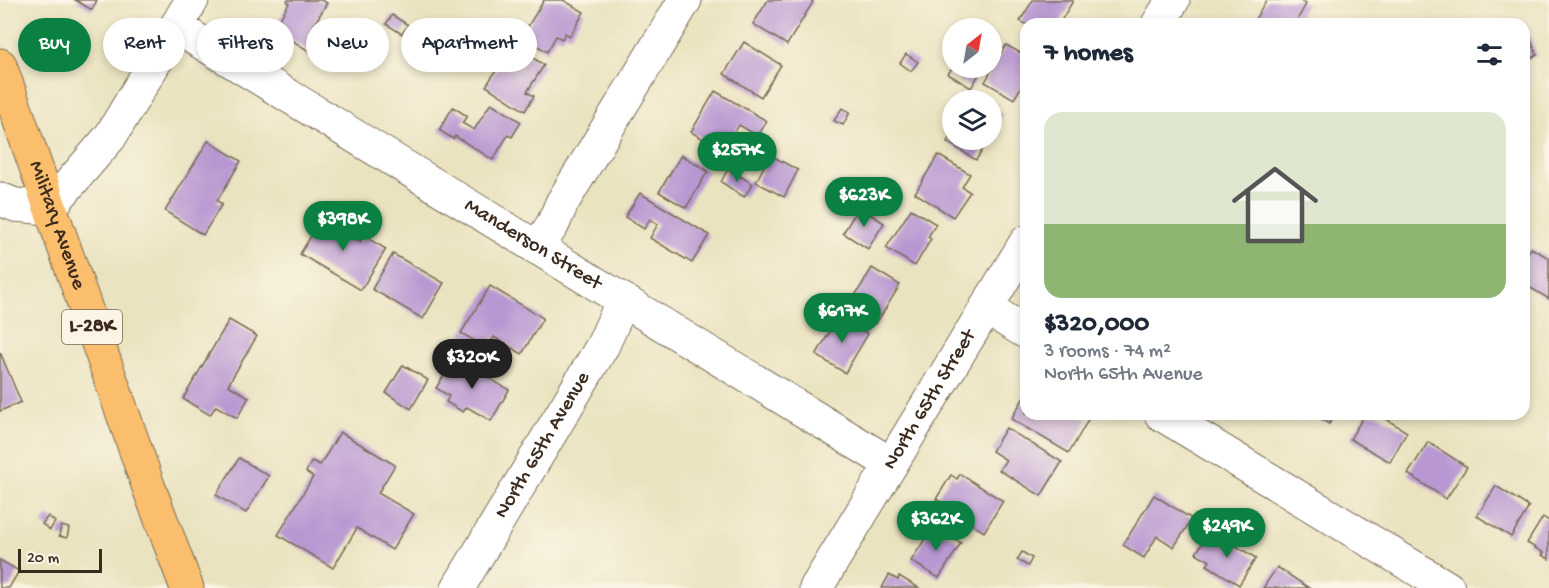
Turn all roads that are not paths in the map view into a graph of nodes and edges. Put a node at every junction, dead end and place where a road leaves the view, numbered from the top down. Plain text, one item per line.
1 (685, 0) edge
2 (1173, 0) edge
3 (184, 14) edge
4 (1162, 18) edge
5 (0, 66) edge
6 (0, 199) edge
7 (49, 208) junction
8 (537, 248) junction
9 (1020, 252) edge
10 (623, 300) junction
11 (986, 308) junction
12 (1020, 328) edge
13 (1171, 420) edge
14 (891, 464) junction
15 (187, 588) edge
16 (458, 588) edge
17 (816, 588) edge
18 (1448, 588) edge

1 - 8 street
2 - 4 street
3 - 7 street
3 - 8 street, Manderson Street
5 - 7 main road, Military Avenue / L-28K
6 - 7 street
7 - 15 main road, Military Avenue / L-28K
8 - 10 street, Manderson Street
9 - 11 street, North 65th Street
10 - 14 street, Manderson Street
10 - 16 street, North 65th Avenue
11 - 12 street
11 - 14 street, North 65th Street
13 - 18 street
14 - 17 street, North 65th Street

